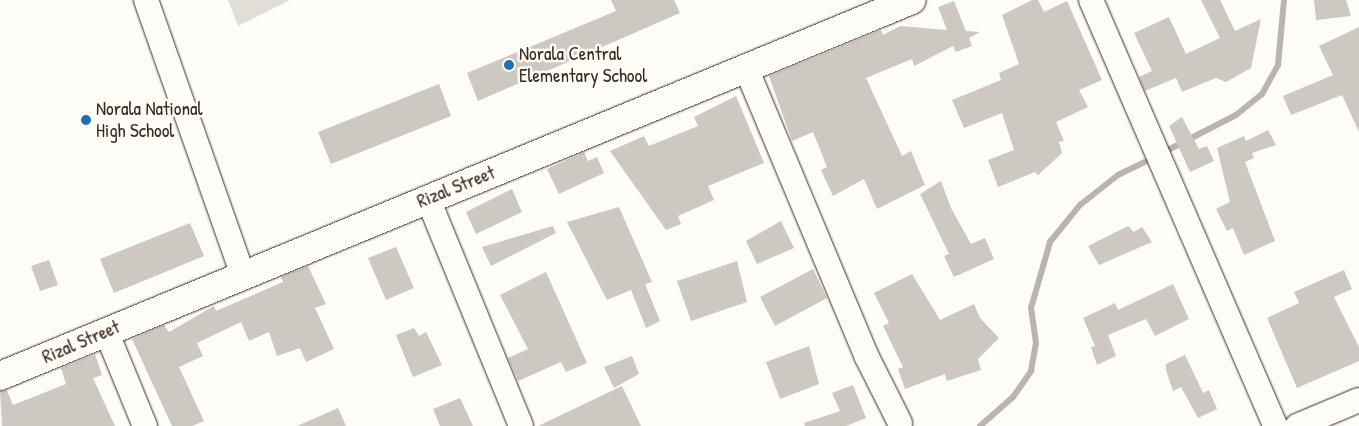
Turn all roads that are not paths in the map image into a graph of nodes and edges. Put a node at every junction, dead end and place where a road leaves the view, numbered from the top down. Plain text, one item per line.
1 (146, 0) edge
2 (912, 0) edge
3 (1091, 0) edge
4 (746, 68) junction
5 (428, 199) junction
6 (243, 275) junction
7 (106, 331) junction
8 (0, 376) edge
9 (1359, 400) edge
10 (900, 422) dead end
11 (145, 426) edge
12 (521, 426) edge
13 (1275, 426) edge
14 (1297, 426) edge

1 - 6 street
2 - 4 main road, Rizal Street
3 - 13 street
4 - 5 main road, Rizal Street
4 - 10 street
5 - 6 main road, Rizal Street
5 - 12 street
6 - 7 main road, Rizal Street
7 - 8 main road, Rizal Street
7 - 11 street
9 - 14 street

